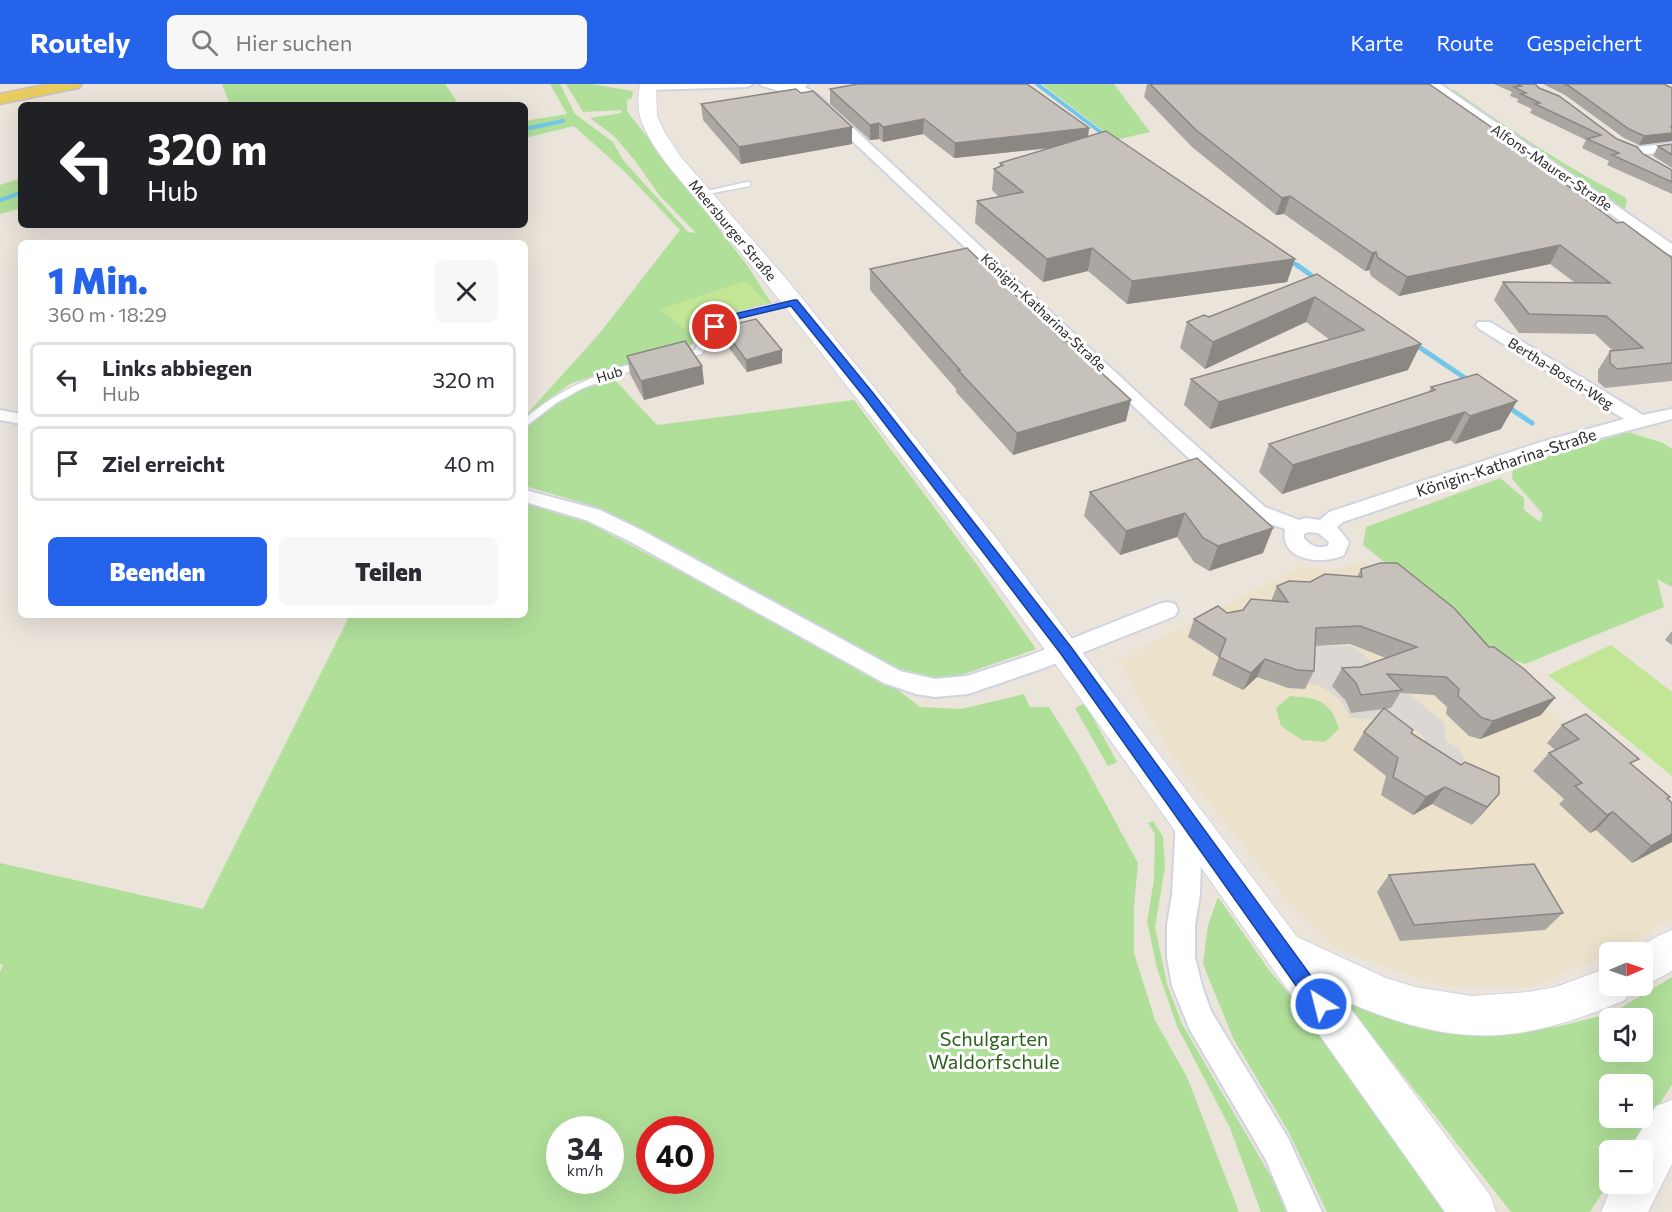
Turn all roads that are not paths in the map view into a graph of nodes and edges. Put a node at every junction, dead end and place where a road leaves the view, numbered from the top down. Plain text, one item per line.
1 (73, 84) edge
2 (747, 84) edge
3 (766, 84) edge
4 (1432, 84) edge
5 (648, 85) edge
6 (799, 85) edge
7 (0, 99) edge
8 (1672, 147) edge
9 (1653, 165) edge
10 (747, 184) dead end
11 (702, 193) junction
12 (1672, 251) edge
13 (794, 302) junction
14 (1484, 325) dead end
15 (667, 359) edge
16 (656, 361) edge
17 (1672, 414) edge
18 (0, 415) edge
19 (18, 418) edge
20 (528, 422) edge
21 (1630, 422) junction
22 (528, 496) edge
23 (1167, 610) dead end
24 (1066, 651) junction
25 (1189, 820) junction
26 (1279, 948) junction
27 (1672, 949) edge
28 (1653, 961) edge
29 (1599, 992) edge
30 (1672, 1122) edge
31 (1653, 1153) edge
32 (1632, 1194) edge
33 (1305, 1212) edge
34 (1473, 1212) edge
35 (1624, 1212) edge

1 - 7 main road
2 - 5 street
3 - 6 street
4 - 12 street, Alfons-Maurer-Straße
5 - 11 street, Meersburger Straße
6 - 21 street, Königin-Katharina-Straße
8 - 9 street
10 - 11 lane
11 - 13 street, Meersburger Straße
13 - 15 lane
13 - 24 street, Meersburger Straße
14 - 21 street, Bertha-Bosch-Weg
16 - 20 lane, Hub
17 - 21 street
18 - 19 street
22 - 24 street
23 - 24 street
24 - 25 street, Meersburger Straße
25 - 26 street, Meersburger Straße
25 - 33 street
26 - 29 street
26 - 34 street, Meersburger Straße
27 - 28 street
30 - 31 street
32 - 35 street

